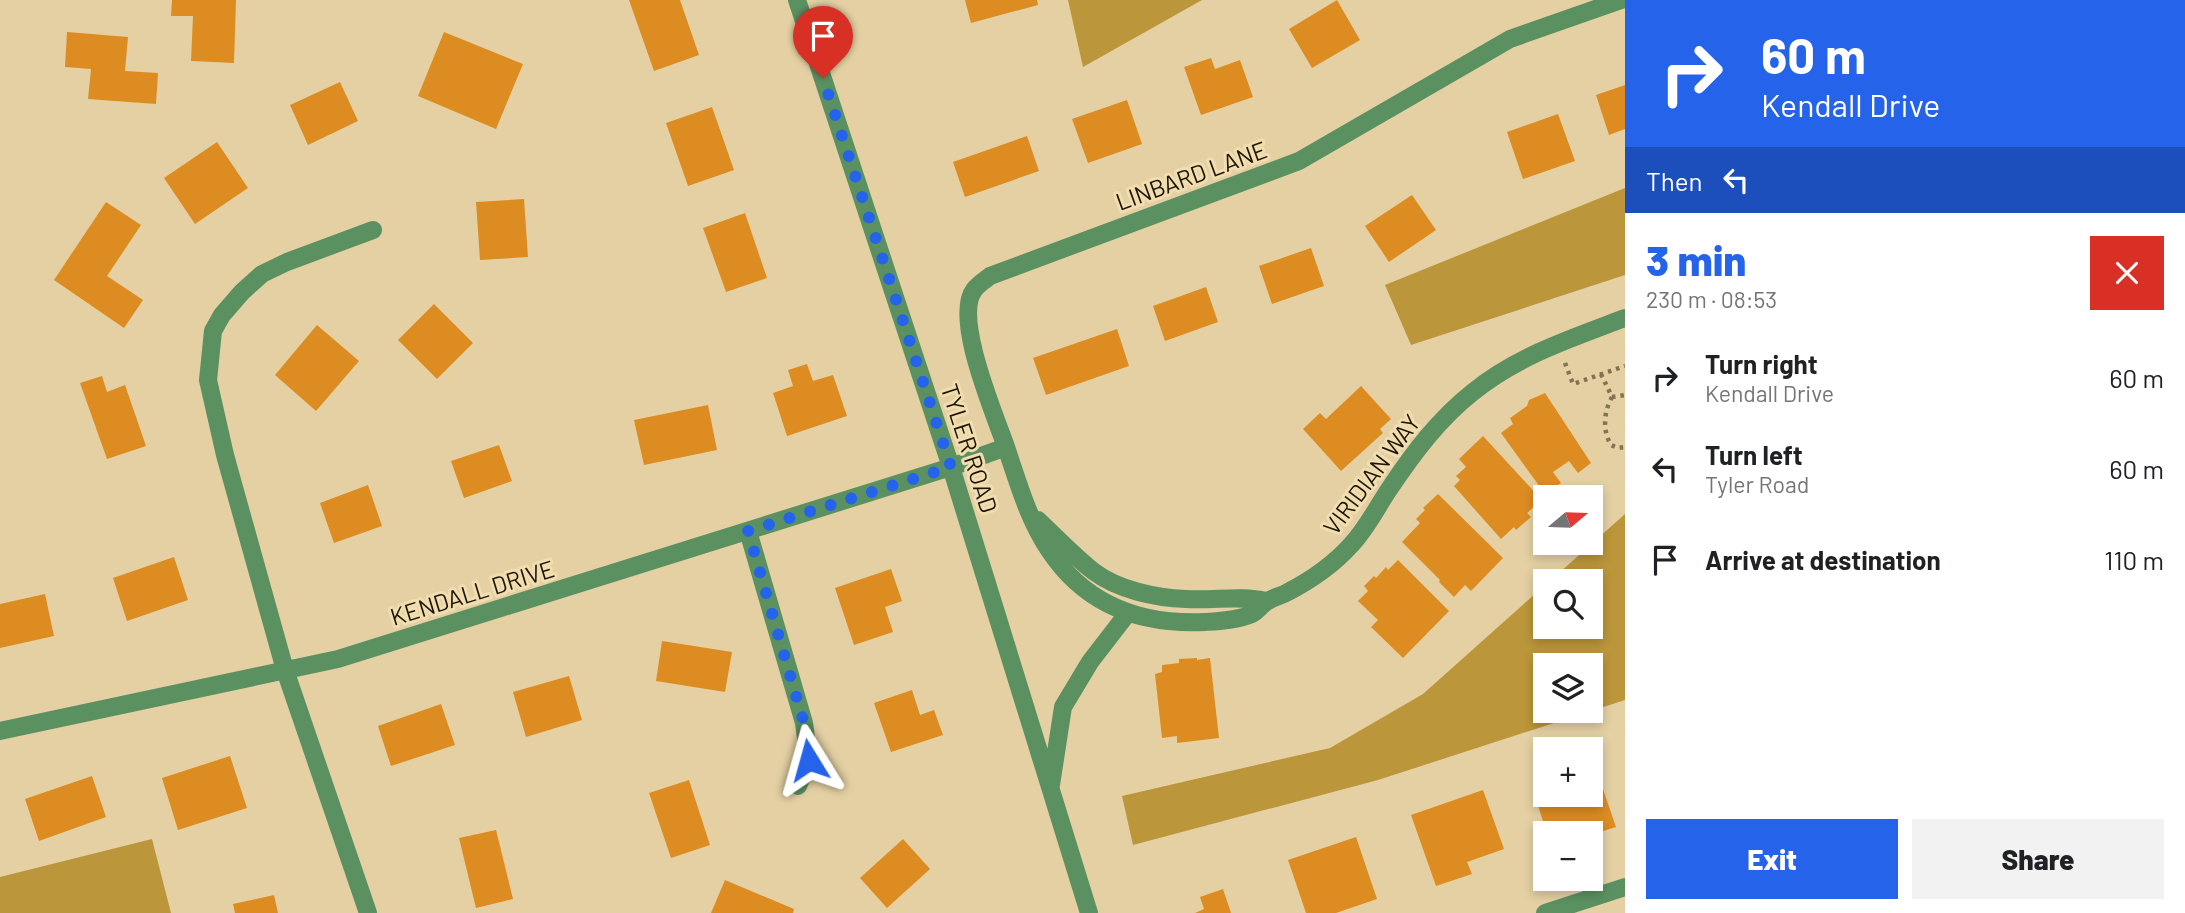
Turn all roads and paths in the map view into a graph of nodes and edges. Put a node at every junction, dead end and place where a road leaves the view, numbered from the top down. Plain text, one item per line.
1 (797, 0) edge
2 (1621, 0) edge
3 (373, 230) dead end
4 (1625, 318) edge
5 (1625, 366) edge
6 (1553, 368) dead end
7 (1601, 374) junction
8 (1625, 395) edge
9 (1612, 397) junction
10 (1006, 447) junction
11 (1625, 447) edge
12 (951, 467) junction
13 (1028, 510) junction
14 (748, 531) junction
15 (1266, 601) junction
16 (1127, 614) junction
17 (285, 670) junction
18 (0, 732) edge
19 (798, 786) dead end
20 (1051, 789) junction
21 (1625, 887) edge
22 (368, 913) edge
23 (1089, 913) edge
24 (1545, 913) edge

1 - 12 street, TYLER ROAD
2 - 10 street, LINBARD LANE
3 - 17 street
4 - 15 street, VIRIDIAN WAY
5 - 7 path
6 - 7 path
7 - 9 path
8 - 9 path
9 - 11 path
10 - 12 street
10 - 13 street, VIRIDIAN WAY
12 - 14 street, KENDALL DRIVE
12 - 20 street, TYLER ROAD
13 - 15 street, VIRIDIAN WAY
13 - 16 street, VIRIDIAN WAY
14 - 17 street, KENDALL DRIVE
14 - 19 street
15 - 16 street, VIRIDIAN WAY
16 - 20 street
17 - 18 street, KENDALL DRIVE
17 - 22 street
20 - 23 street, TYLER ROAD
21 - 24 street

